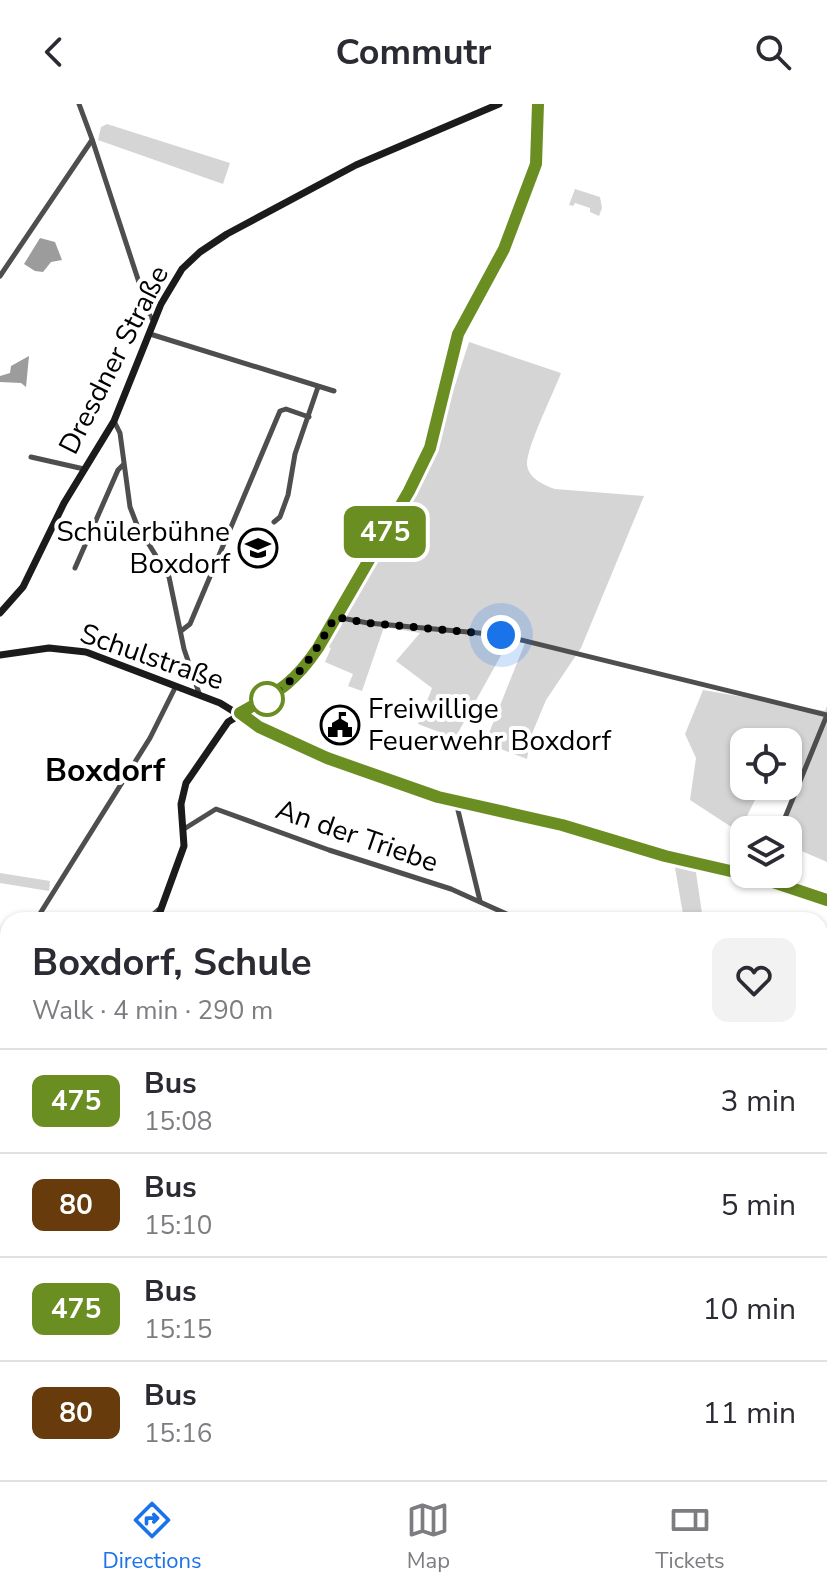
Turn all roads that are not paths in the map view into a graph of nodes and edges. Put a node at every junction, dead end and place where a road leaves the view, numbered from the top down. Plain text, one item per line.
1 (79, 104) edge
2 (499, 104) edge
3 (540, 104) edge
4 (92, 139) junction
5 (0, 276) edge
6 (154, 321) junction
7 (150, 334) junction
8 (318, 387) junction
9 (334, 391) dead end
10 (309, 417) junction
11 (114, 421) junction
12 (31, 457) dead end
13 (123, 464) junction
14 (84, 469) junction
15 (274, 522) dead end
16 (75, 568) dead end
17 (0, 613) edge
18 (335, 617) junction
19 (180, 632) junction
20 (0, 655) edge
21 (176, 685) junction
22 (199, 693) junction
23 (240, 713) junction
24 (456, 802) junction
25 (786, 816) edge
26 (184, 829) junction
27 (730, 869) edge
28 (794, 888) edge
29 (478, 900) junction
30 (827, 900) edge
31 (162, 907) junction
32 (41, 912) edge
33 (156, 912) edge
34 (160, 912) edge
35 (503, 912) edge

1 - 4 street
2 - 6 street, Dresdner Straße
3 - 18 street
4 - 5 street
4 - 6 street
6 - 7 street, Dresdner Straße
7 - 8 street
7 - 11 street, Dresdner Straße
8 - 9 street
8 - 10 street
10 - 15 street
10 - 19 street
11 - 13 street
11 - 14 street, Dresdner Straße
12 - 14 street
13 - 16 street
13 - 19 street
14 - 17 street, Dresdner Straße
18 - 23 street
18 - 25 street
19 - 22 street
20 - 21 street, Schulstraße
21 - 22 street, Schulstraße
21 - 32 street
22 - 23 street, Schulstraße
23 - 24 street, Schulstraße
23 - 26 street
24 - 27 street, Schulstraße
24 - 29 street
26 - 29 street, An der Triebe
26 - 31 street
28 - 30 street, Schulstraße
29 - 35 street, An der Triebe
31 - 33 street
31 - 34 street

